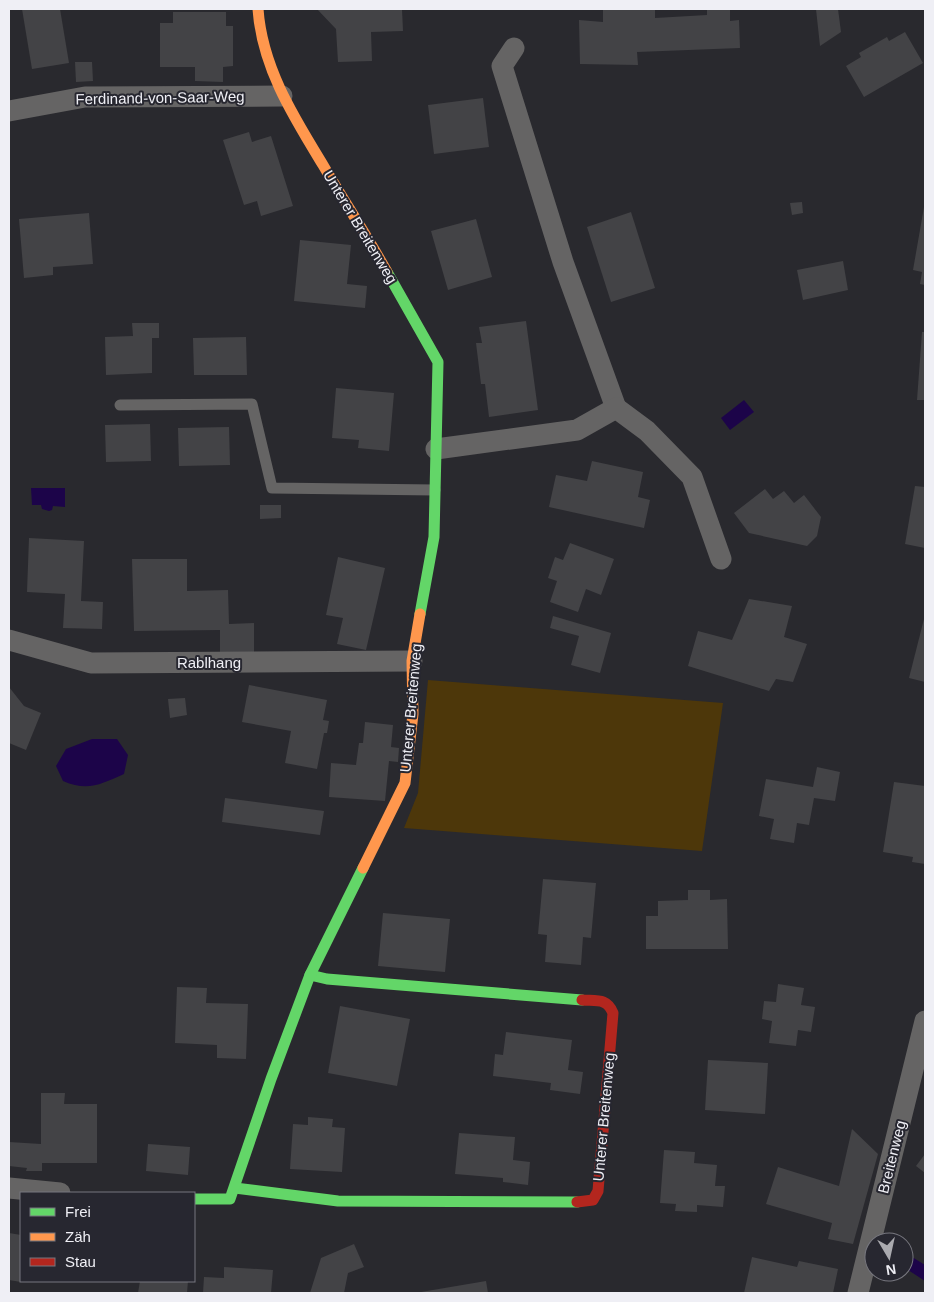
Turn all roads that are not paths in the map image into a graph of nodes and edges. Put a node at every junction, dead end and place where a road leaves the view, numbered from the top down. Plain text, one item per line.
1 (258, 9) edge
2 (514, 48) dead end
3 (282, 96) junction
4 (9, 112) edge
5 (120, 404) dead end
6 (616, 408) junction
7 (436, 449) junction
8 (435, 490) junction
9 (720, 559) dead end
10 (9, 640) edge
11 (412, 661) junction
12 (310, 975) junction
13 (925, 1021) edge
14 (9, 1188) edge
15 (235, 1188) junction
16 (50, 1192) edge
17 (195, 1199) edge
18 (858, 1293) edge

1 - 3 street, Unterer Breitenweg
2 - 6 street
3 - 4 street, Ferdinand-von-Saar-Weg
3 - 7 street, Unterer Breitenweg
5 - 8 lane
6 - 7 street
6 - 9 street
7 - 8 street, Unterer Breitenweg
8 - 11 street, Unterer Breitenweg
10 - 11 street, Rablhang
11 - 12 street, Unterer Breitenweg
12 - 15 street, Unterer Breitenweg
12 - 15 street, Unterer Breitenweg
13 - 18 street, Breitenweg
14 - 16 street
15 - 17 street

